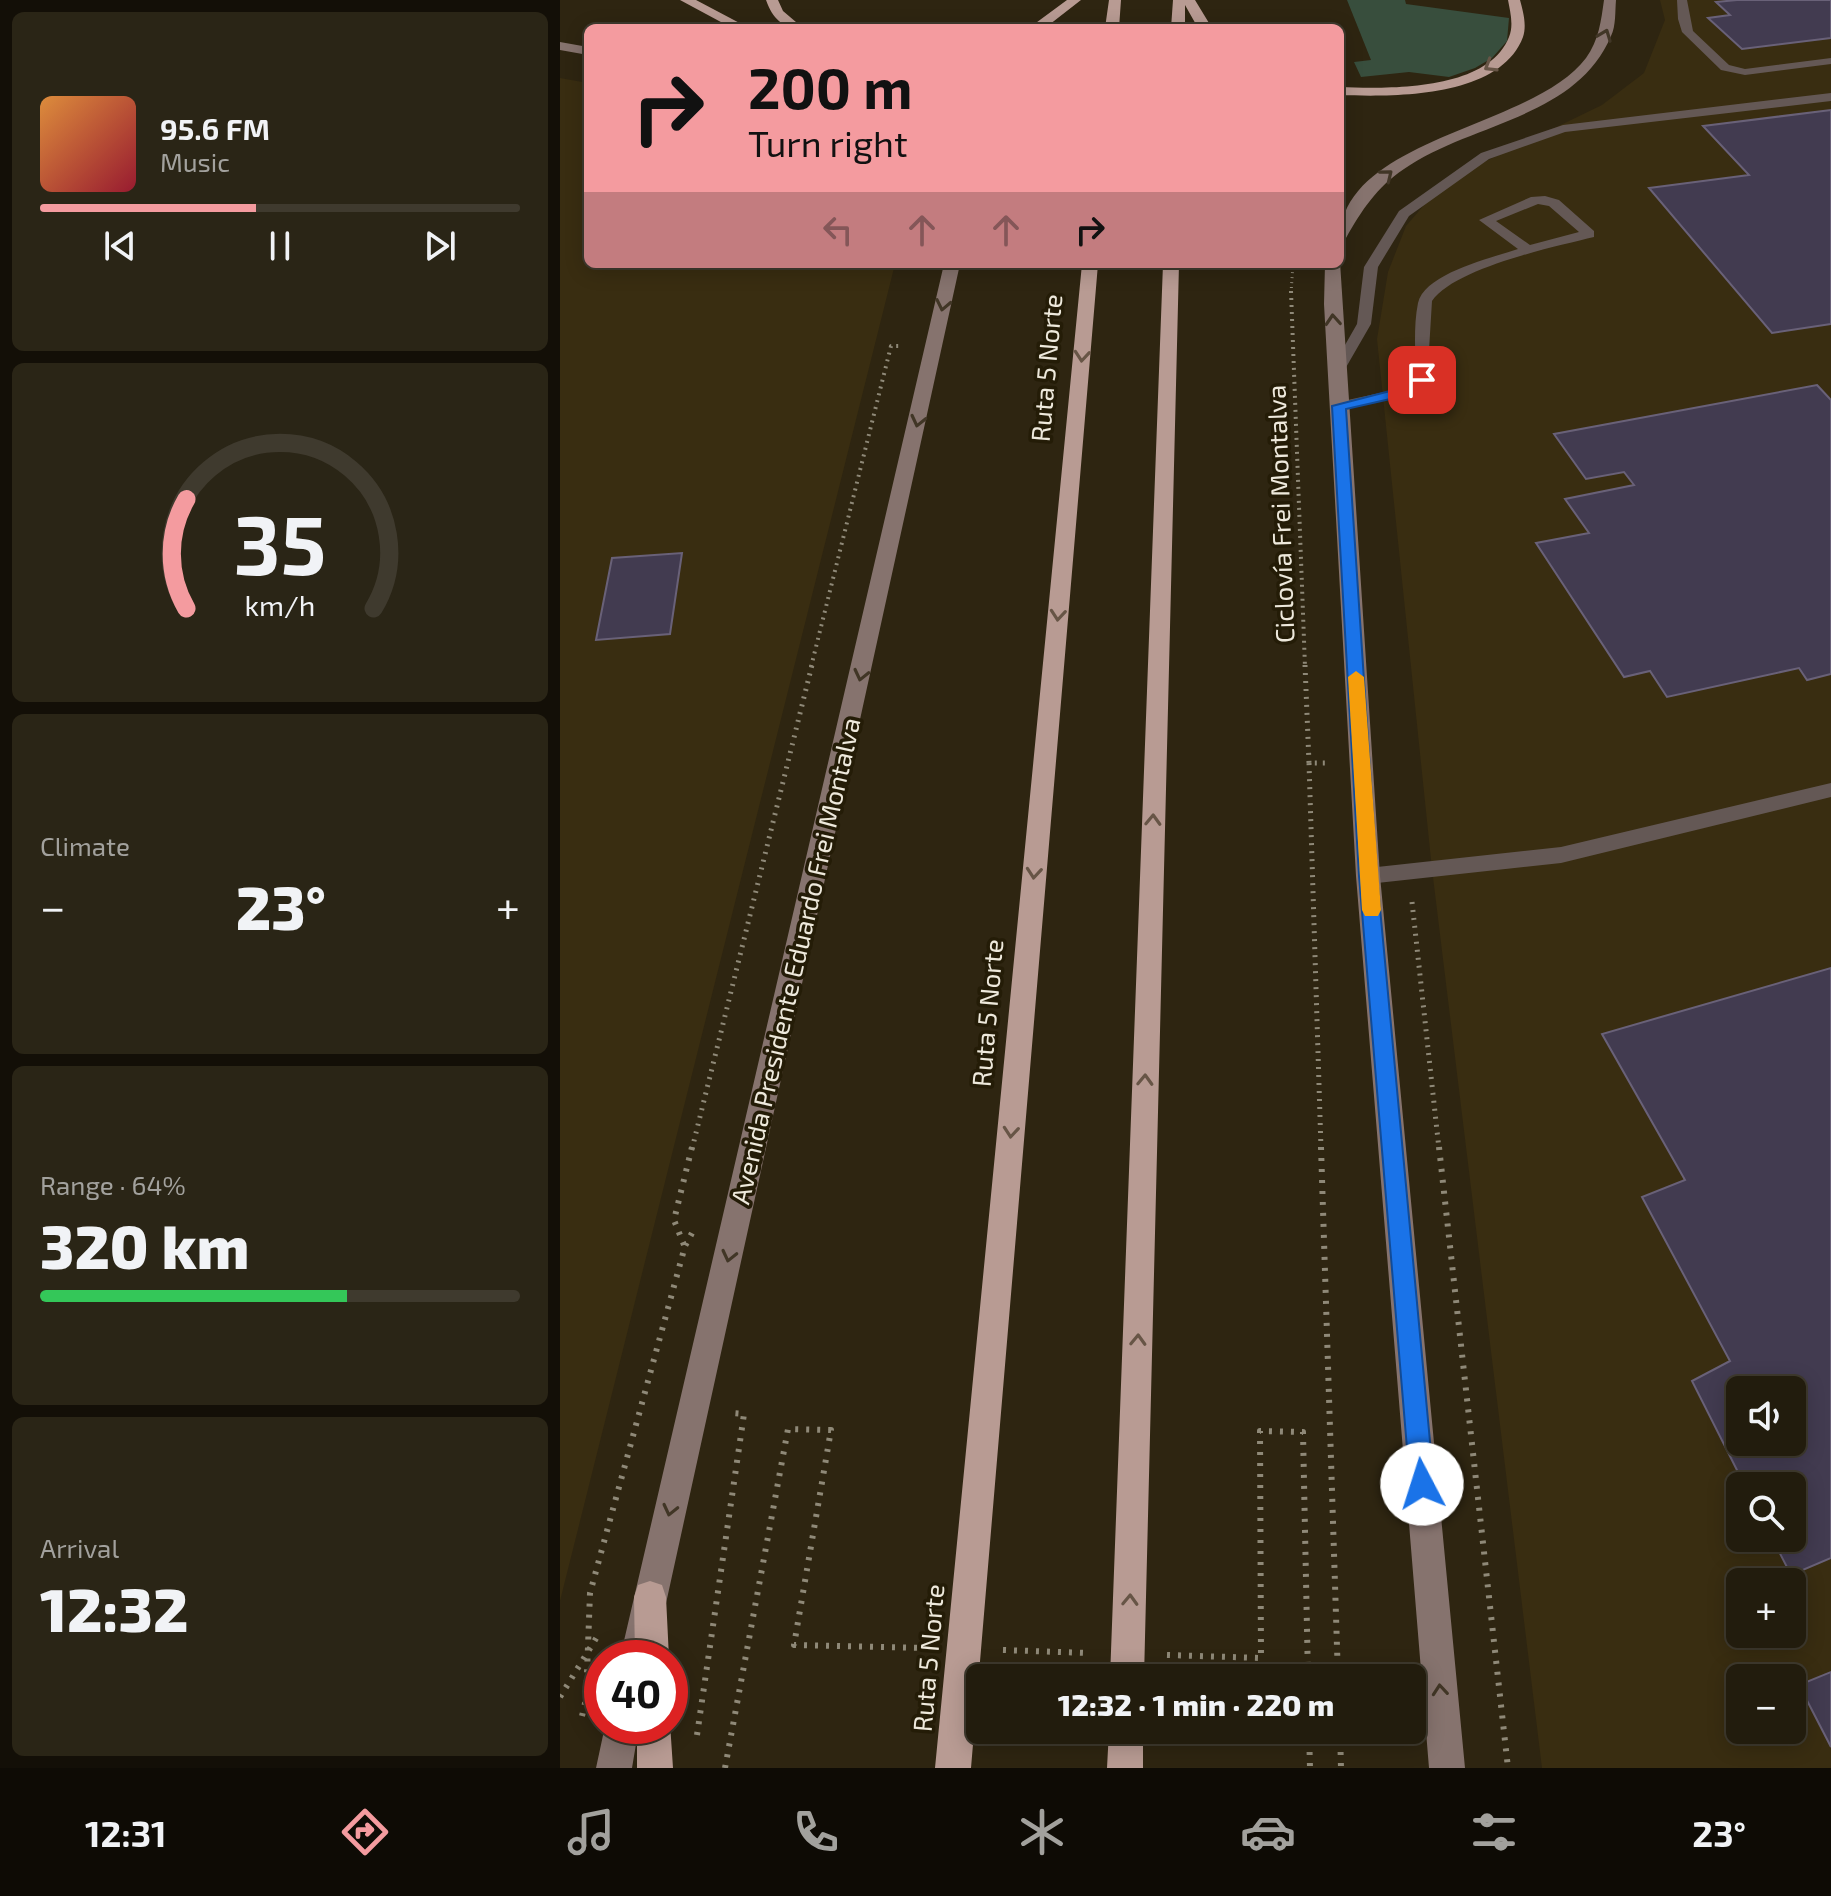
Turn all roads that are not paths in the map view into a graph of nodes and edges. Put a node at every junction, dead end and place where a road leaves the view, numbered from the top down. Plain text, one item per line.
1 (686, 0) edge
2 (772, 0) edge
3 (1075, 0) edge
4 (1115, 0) edge
5 (1179, 0) edge
6 (1189, 0) edge
7 (1514, 0) edge
8 (1610, 0) edge
9 (1682, 0) edge
10 (734, 24) edge
11 (791, 24) edge
12 (1042, 24) edge
13 (1112, 24) edge
14 (1178, 24) edge
15 (1203, 24) edge
16 (560, 46) edge
17 (584, 50) edge
18 (1831, 61) edge
19 (1344, 91) edge
20 (1831, 97) edge
21 (1344, 225) edge
22 (1528, 250) junction
23 (951, 268) edge
24 (1171, 268) edge
25 (1333, 268) edge
26 (1088, 269) edge
27 (1336, 373) junction
28 (1339, 406) junction
29 (1831, 790) edge
30 (1368, 876) junction
31 (650, 1597) junction
32 (641, 1640) edge
33 (651, 1640) edge
34 (1127, 1664) edge
35 (619, 1744) edge
36 (654, 1744) edge
37 (1126, 1744) edge
38 (614, 1768) edge
39 (655, 1768) edge
40 (953, 1768) edge
41 (1125, 1768) edge
42 (1447, 1768) edge

1 - 10 highway
2 - 11 highway
3 - 12 highway
4 - 13 highway
5 - 14 highway
6 - 15 highway
7 -> 19 highway
21 -> 8 street
9 - 18 lane
16 - 17 street
20 - 27 lane
22 - 22 lane
22 - 28 lane
23 -> 31 street, Avenida Presidente Eduardo Frei Montalva
34 -> 24 highway
27 -> 25 street
26 -> 40 highway, Ruta 5 Norte
27 - 28 street
28 - 30 street
29 - 30 lane
42 -> 30 street
31 - 32 street, Avenida Presidente Eduardo Frei Montalva
31 - 33 highway
35 - 38 street
36 - 39 highway
37 - 41 highway

